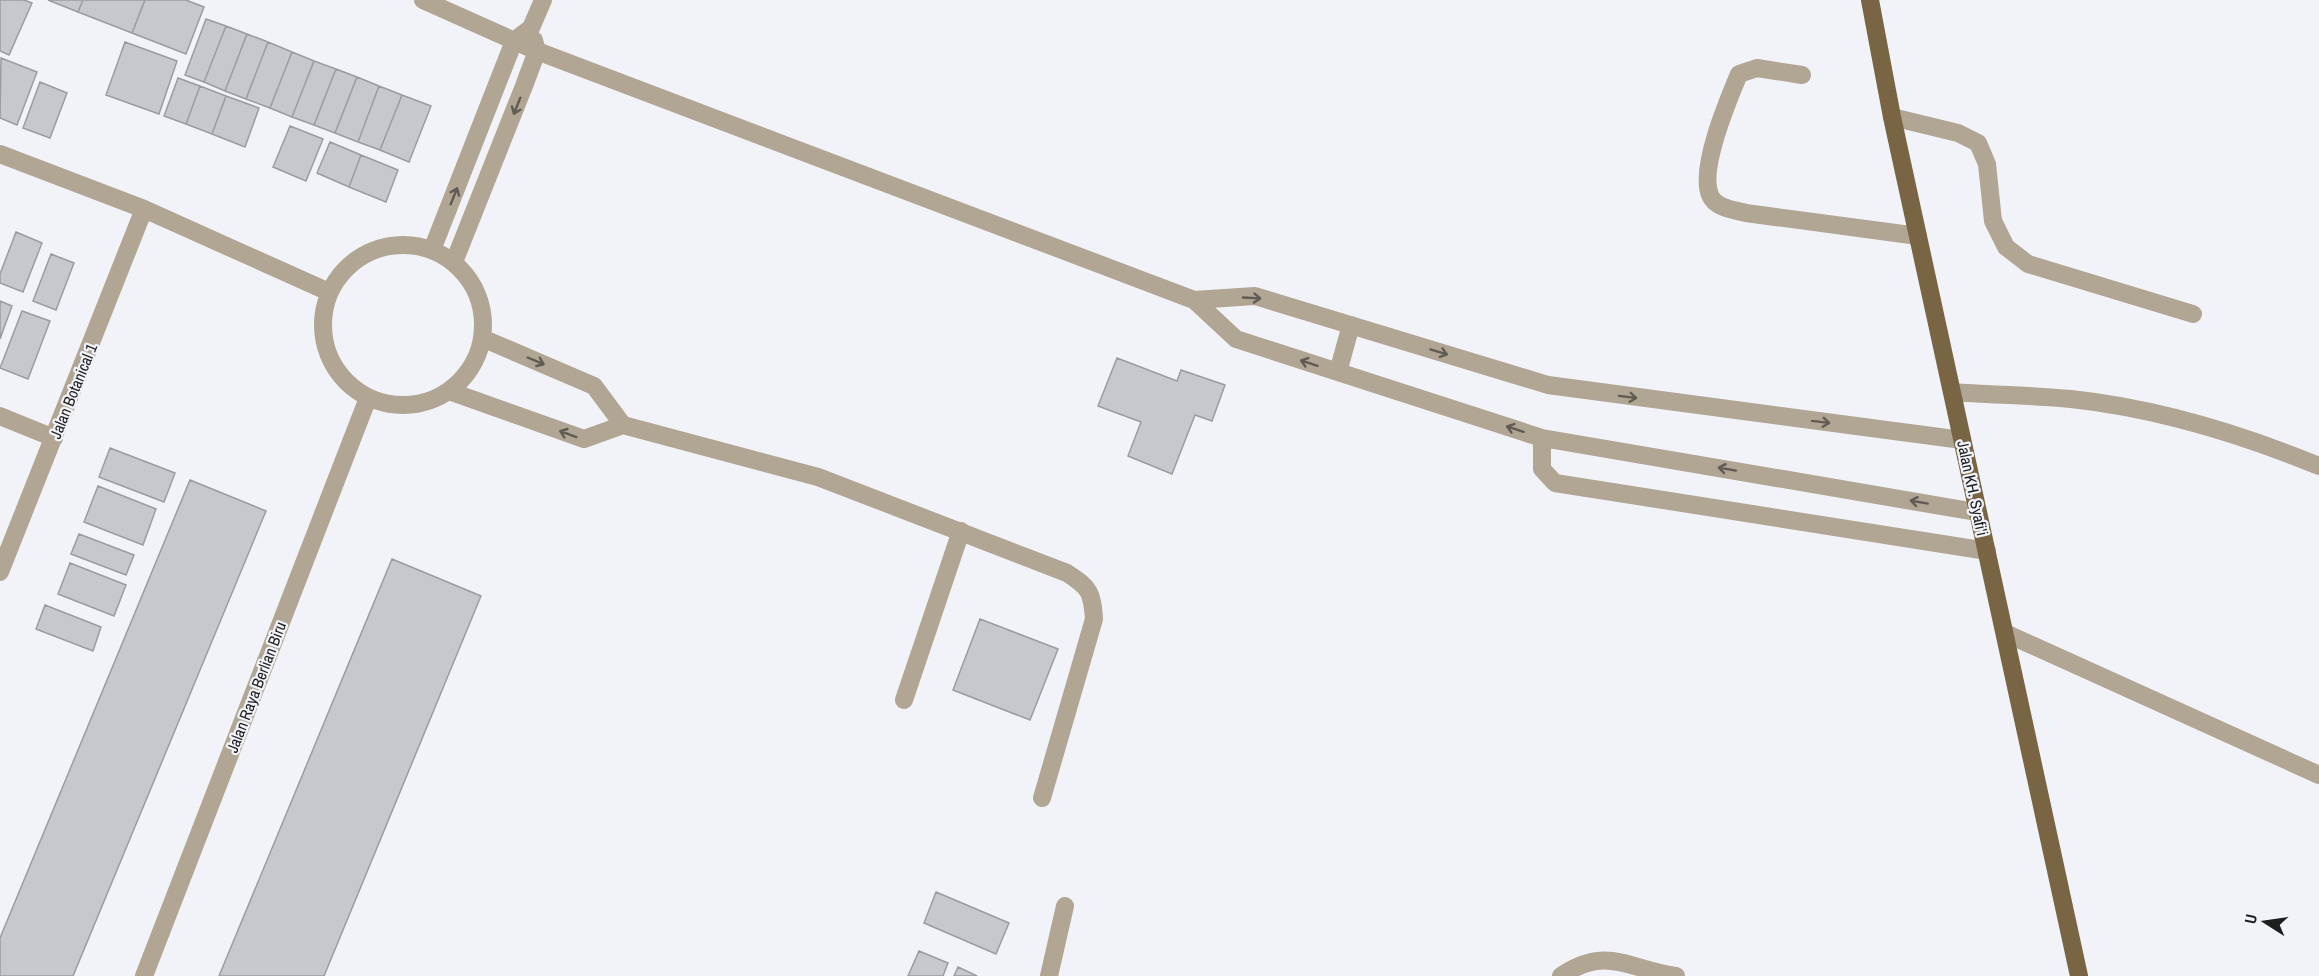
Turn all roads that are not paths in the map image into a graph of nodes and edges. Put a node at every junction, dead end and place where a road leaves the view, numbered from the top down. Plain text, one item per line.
1 (423, 0) edge
2 (543, 0) edge
3 (1870, 0) edge
4 (531, 28) junction
5 (514, 41) junction
6 (537, 51) junction
7 (1802, 75) dead end
8 (1892, 117) junction
9 (0, 154) edge
10 (144, 209) junction
11 (1918, 236) junction
12 (432, 250) junction
13 (454, 262) junction
14 (329, 292) junction
15 (1194, 300) junction
16 (2193, 314) dead end
17 (1351, 325) junction
18 (482, 338) junction
19 (1338, 372) junction
20 (449, 391) junction
21 (1952, 392) junction
22 (368, 398) junction
23 (0, 416) edge
24 (623, 425) junction
25 (54, 438) junction
26 (1542, 438) junction
27 (1962, 440) junction
28 (2319, 466) edge
29 (1977, 512) junction
30 (962, 531) junction
31 (1986, 551) junction
32 (0, 572) edge
33 (2005, 633) junction
34 (904, 700) dead end
35 (2319, 776) edge
36 (1042, 798) dead end
37 (1065, 906) dead end
38 (144, 976) edge
39 (1049, 976) edge
40 (1561, 976) edge
41 (1676, 976) edge
42 (2079, 976) edge

1 - 5 street
2 - 4 street
3 - 8 main road, Jalan KH. Syafi'i
4 - 5 street
4 - 6 street
5 - 6 street
12 -> 5 street
6 -> 13 street
6 - 15 street
7 - 11 street
8 - 11 main road, Jalan KH. Syafi'i
8 - 16 street
9 - 10 street
10 - 14 street
10 - 25 street, Jalan Botanical 1
11 - 21 main road, Jalan KH. Syafi'i
12 - 13 street
12 - 14 street
13 - 18 street
14 - 22 street
15 -> 17 street
19 -> 15 street
17 - 19 street
17 -> 27 street
18 - 20 street
18 -> 24 street
26 -> 19 street
20 - 22 street
24 -> 20 street
21 - 27 main road, Jalan KH. Syafi'i
21 - 28 street
22 - 38 street, Jalan Raya Berlian Biru
23 - 25 street
24 - 30 street
25 - 32 street, Jalan Botanical 1
29 -> 26 street
26 - 31 street
27 - 29 main road, Jalan KH. Syafi'i
29 - 31 main road, Jalan KH. Syafi'i
30 - 34 street
30 - 36 street
31 - 33 main road, Jalan KH. Syafi'i
33 - 35 street
33 - 42 main road, Jalan KH. Syafi'i
37 - 39 street
40 - 41 street

